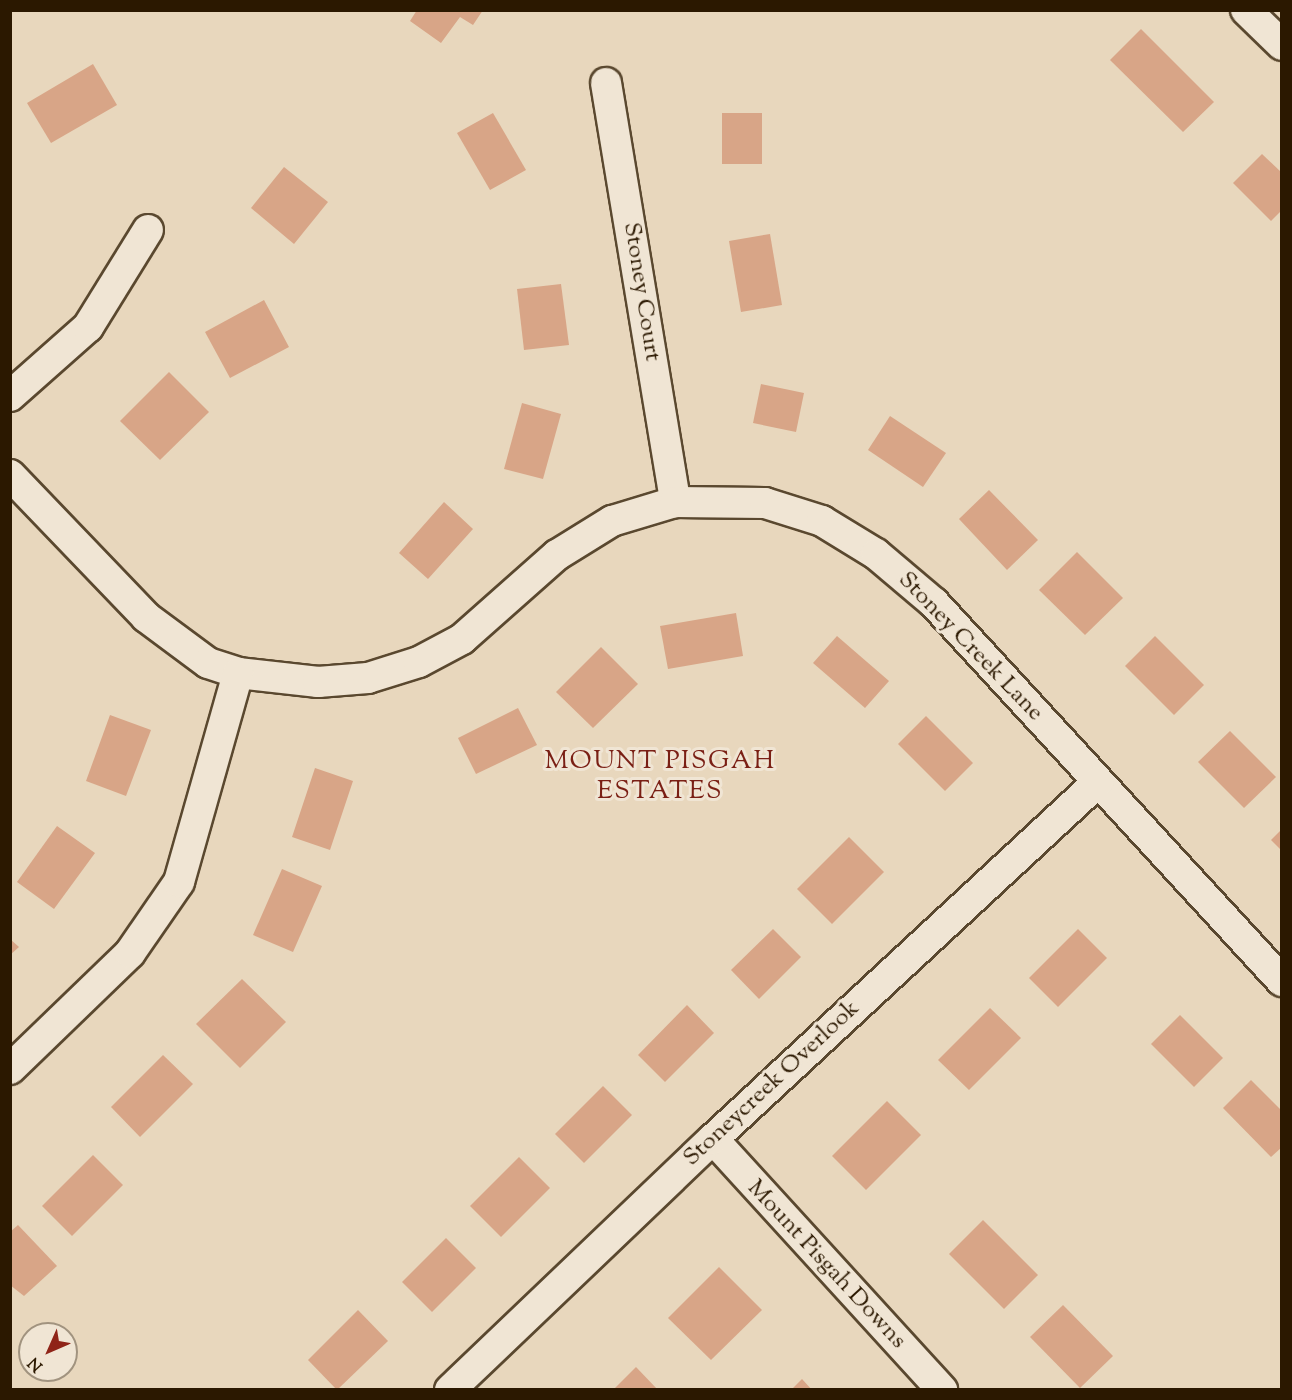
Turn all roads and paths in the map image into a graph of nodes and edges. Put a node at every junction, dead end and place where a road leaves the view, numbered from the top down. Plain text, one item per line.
1 (1246, 10) edge
2 (1281, 45) edge
3 (606, 83) dead end
4 (148, 230) dead end
5 (10, 396) edge
6 (10, 475) edge
7 (675, 502) junction
8 (238, 674) junction
9 (1098, 782) junction
10 (1281, 981) edge
11 (10, 1069) edge
12 (713, 1139) junction
13 (450, 1389) edge
14 (942, 1389) edge

1 - 2 street
3 - 7 street, Stoney Court
4 - 5 street
6 - 8 street, Stoney Creek Lane
7 - 8 street, Stoney Creek Lane
7 - 9 street, Stoney Creek Lane
8 - 11 street
9 - 10 street, Stoney Creek Lane
9 - 12 street, Stoneycreek Overlook
12 - 13 street, Stoneycreek Overlook
12 - 14 street, Mount Pisgah Downs

